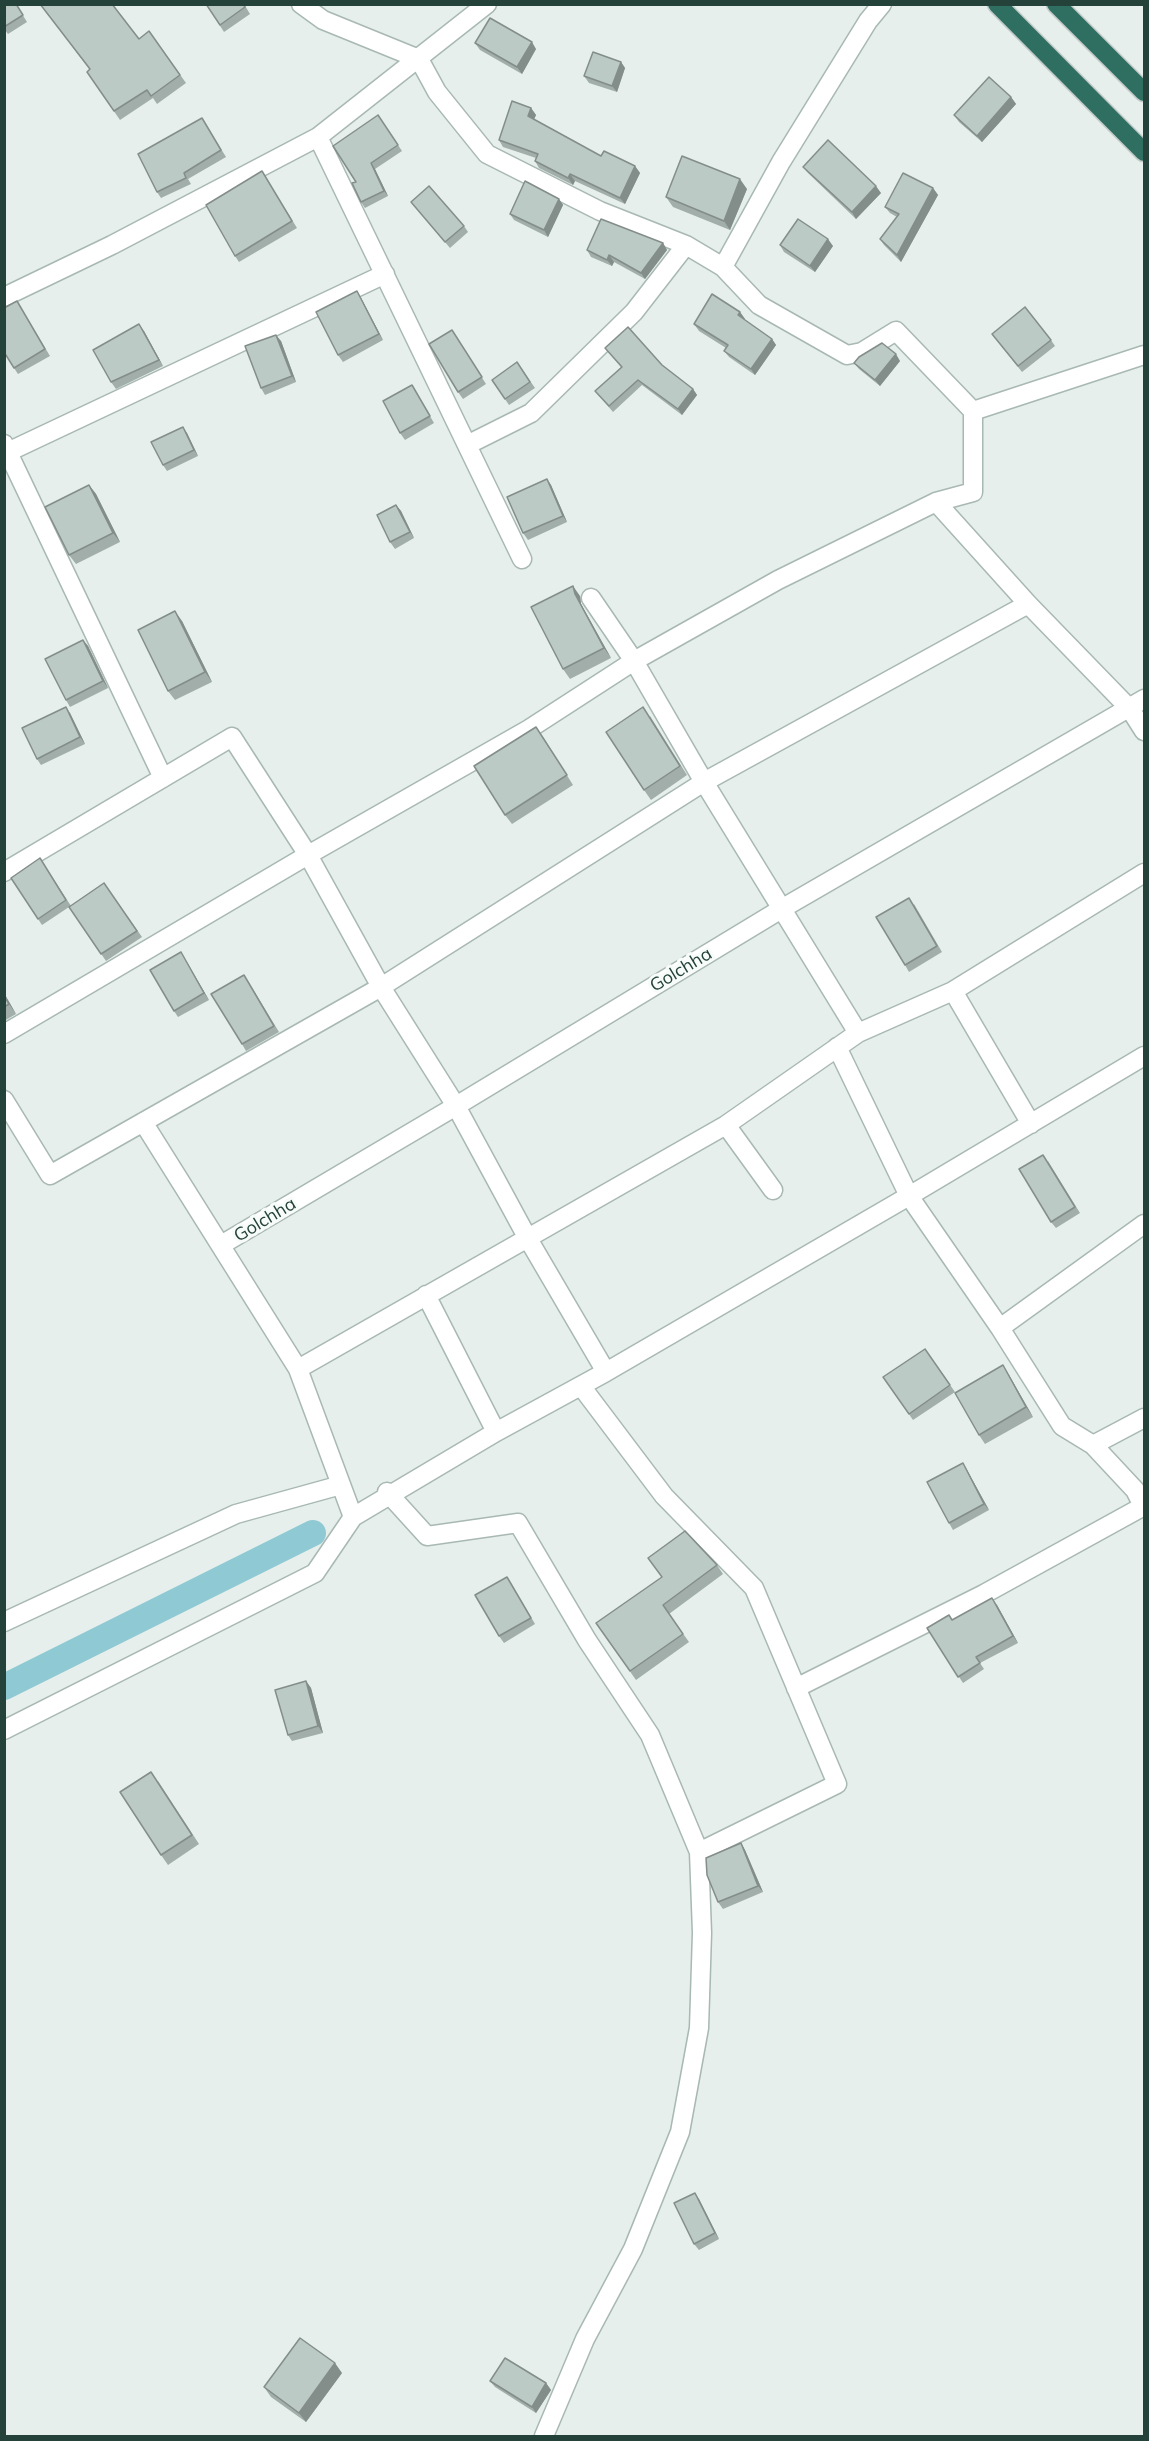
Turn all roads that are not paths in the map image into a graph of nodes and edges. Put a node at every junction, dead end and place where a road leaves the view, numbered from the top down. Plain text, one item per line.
1 (301, 4) edge
2 (487, 4) edge
3 (882, 4) edge
4 (997, 4) edge
5 (1056, 4) edge
6 (419, 59) junction
7 (1144, 92) edge
8 (318, 137) junction
9 (1144, 152) edge
10 (686, 245) junction
11 (723, 267) junction
12 (385, 274) junction
13 (4, 297) edge
14 (1144, 355) edge
15 (973, 411) junction
16 (467, 445) junction
17 (7, 447) edge
18 (936, 502) junction
19 (522, 560) dead end
20 (591, 598) dead end
21 (1028, 604) junction
22 (634, 661) junction
23 (1137, 704) edge
24 (1144, 731) edge
25 (163, 778) junction
26 (704, 782) junction
27 (309, 855) junction
28 (4, 872) edge
29 (1144, 873) edge
30 (783, 908) junction
31 (381, 987) junction
32 (953, 991) junction
33 (858, 1033) junction
34 (4, 1034) edge
35 (837, 1047) junction
36 (1144, 1056) edge
37 (4, 1100) edge
38 (456, 1106) junction
39 (143, 1122) junction
40 (1031, 1124) junction
41 (726, 1125) junction
42 (773, 1190) dead end
43 (909, 1196) junction
44 (1144, 1224) edge
45 (527, 1237) junction
46 (221, 1245) junction
47 (426, 1295) junction
48 (1000, 1328) junction
49 (298, 1369) junction
50 (606, 1372) junction
51 (581, 1386) junction
52 (1144, 1418) edge
53 (496, 1432) junction
54 (1093, 1445) junction
55 (341, 1485) junction
56 (388, 1493) junction
57 (1143, 1508) edge
58 (353, 1517) junction
59 (4, 1622) edge
60 (796, 1688) junction
61 (4, 1730) edge
62 (699, 1852) junction
63 (544, 2436) edge

1 - 6 street
2 - 6 street
3 - 11 street
4 - 9 highway
5 - 7 highway
6 - 8 street
6 - 10 street
8 - 12 street
8 - 13 street
10 - 11 street
10 - 16 street
11 - 15 street
12 - 16 street
12 - 17 street
14 - 15 street
15 - 18 street
16 - 19 street
17 - 25 street
18 - 21 street
18 - 22 street
20 - 22 street
21 - 23 street
21 - 26 street
22 - 26 street
22 - 27 street
23 - 24 street
23 - 30 street, Golchha
25 - 27 street
25 - 28 street
26 - 30 street
26 - 31 street
27 - 31 street
27 - 34 street
29 - 32 street
30 - 33 street
30 - 38 street, Golchha
31 - 38 street
31 - 39 street
32 - 33 street
32 - 40 street
33 - 35 street
35 - 41 street
35 - 43 street
36 - 40 street
37 - 39 street
38 - 45 street
38 - 46 street, Golchha
39 - 46 street
40 - 43 street
41 - 42 street
41 - 45 street
43 - 48 street
43 - 50 street
44 - 48 street
45 - 47 street
45 - 50 street
46 - 49 street
47 - 49 street
47 - 53 street
48 - 54 street
49 - 55 street
50 - 51 street
51 - 53 street
51 - 60 street
52 - 54 street
53 - 56 street
54 - 57 street
55 - 58 street
55 - 59 street
56 - 58 street
56 - 62 street
57 - 60 street
58 - 61 street
60 - 62 street
62 - 63 street

